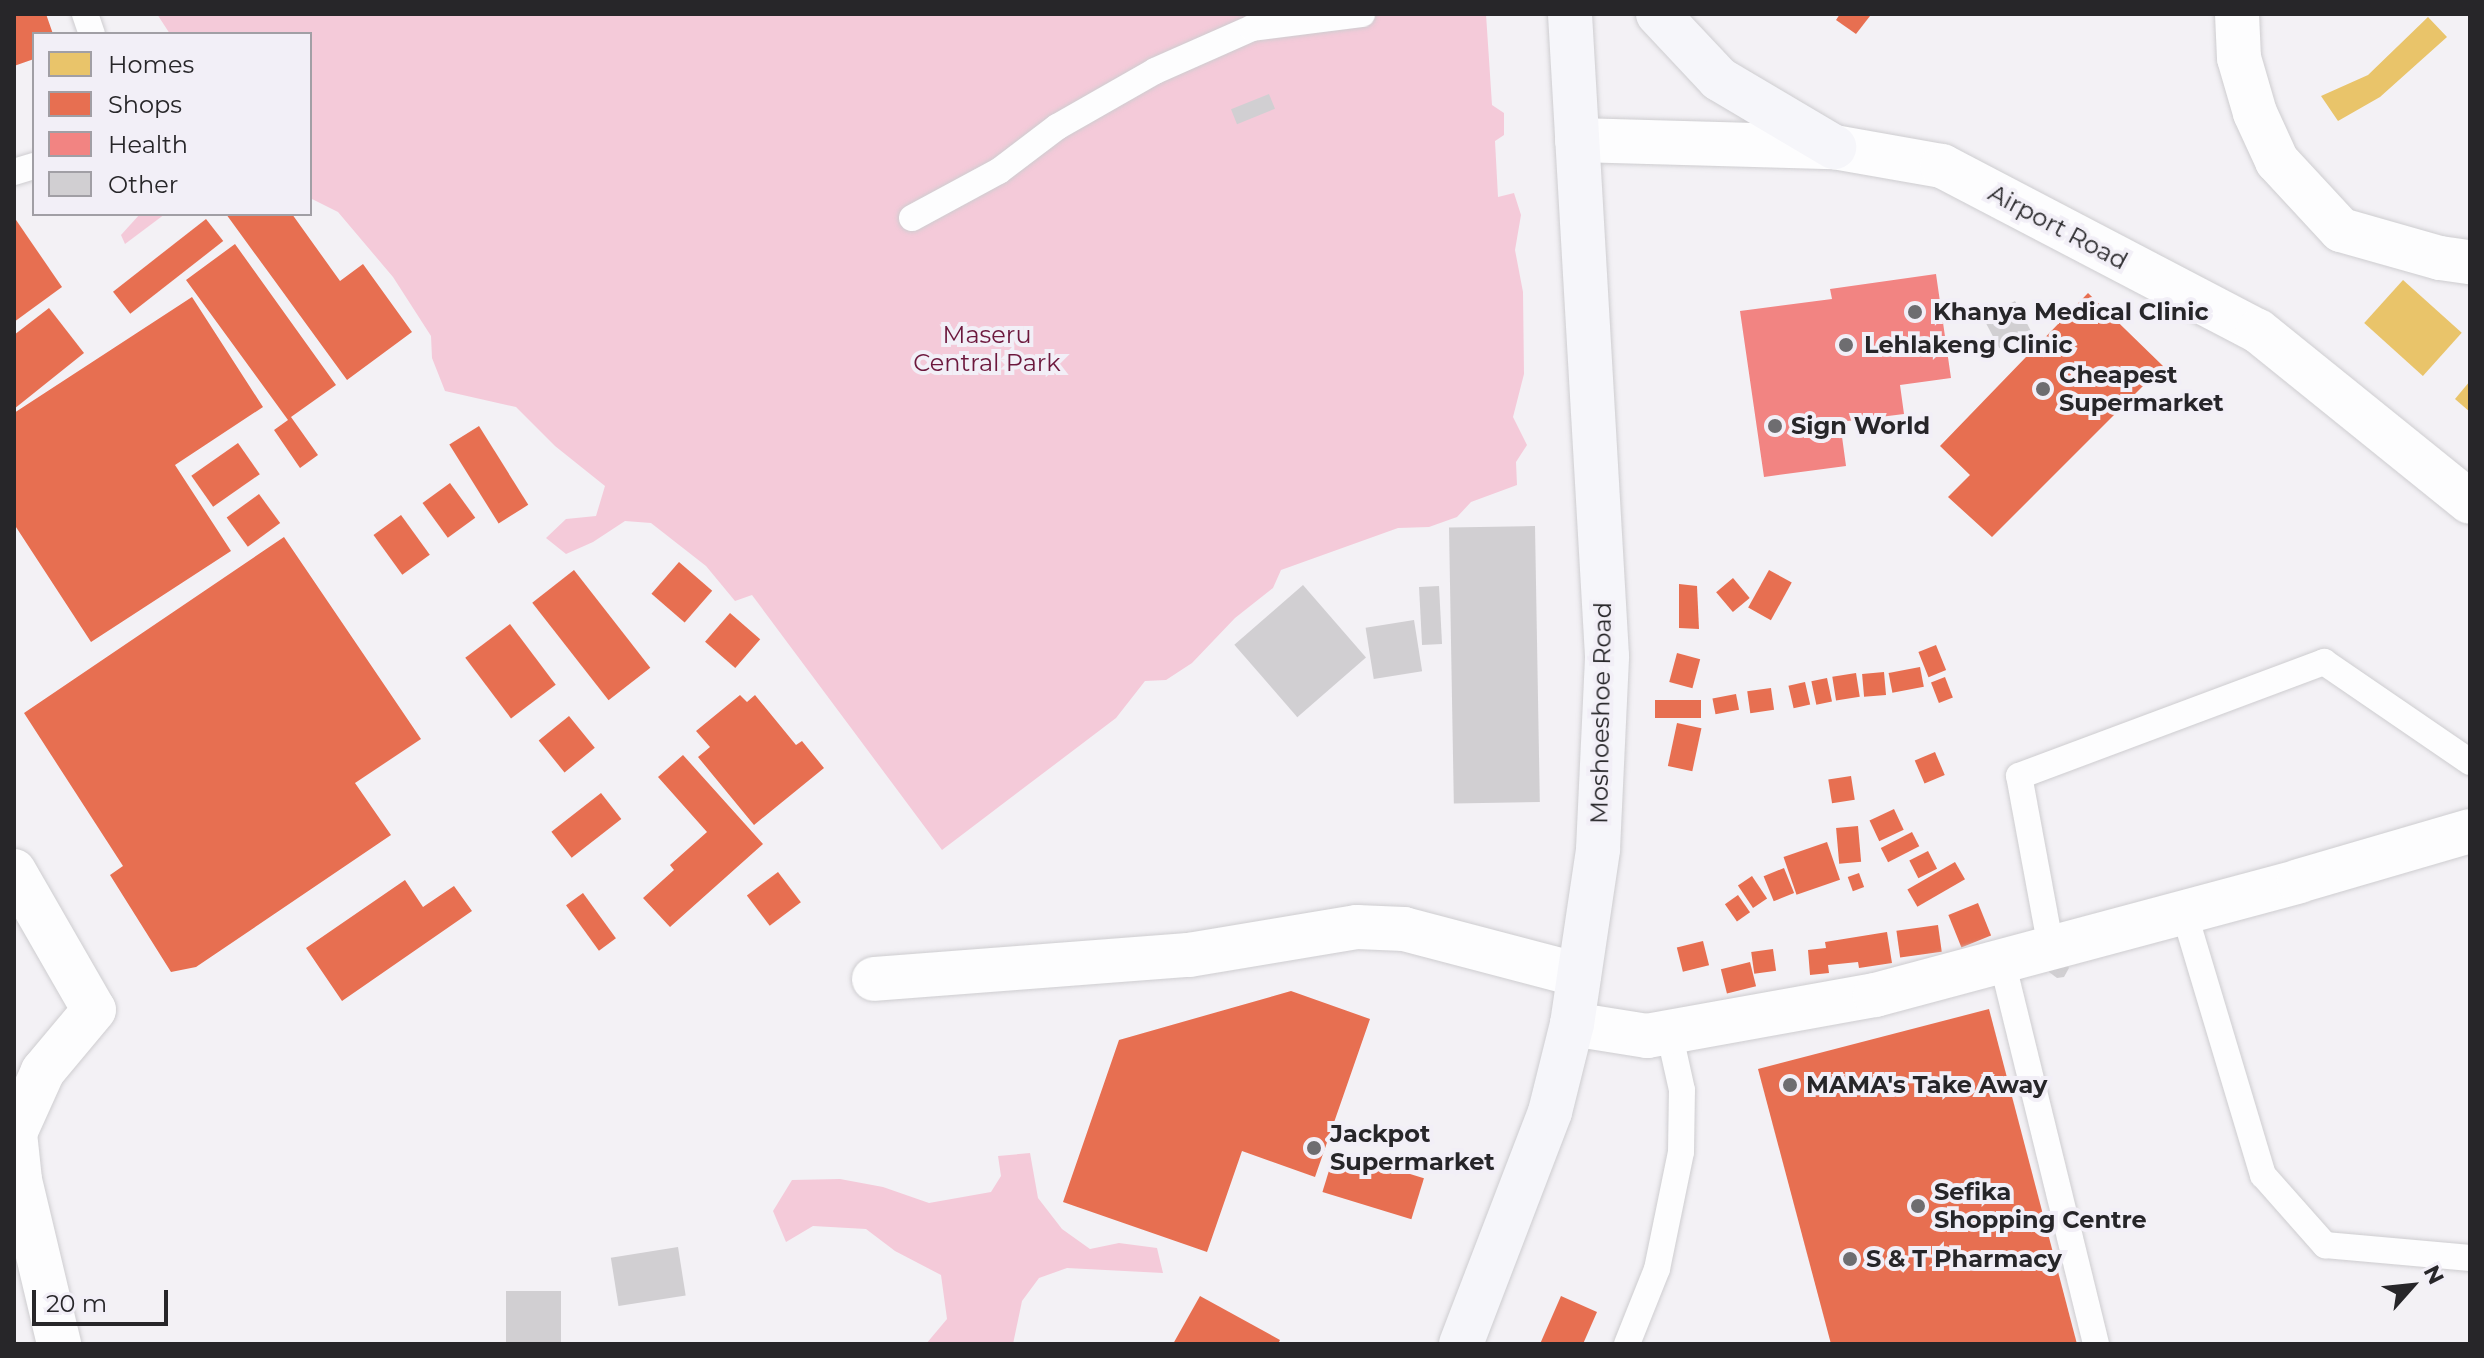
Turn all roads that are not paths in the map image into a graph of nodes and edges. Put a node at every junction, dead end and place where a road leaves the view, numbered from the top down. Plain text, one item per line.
1 (1362, 14) edge
2 (1570, 14) edge
3 (1658, 14) edge
4 (2237, 14) edge
5 (1577, 140) junction
6 (1834, 147) junction
7 (912, 218) dead end
8 (2470, 262) edge
9 (2470, 502) edge
10 (2470, 762) edge
11 (2470, 831) edge
12 (14, 871) edge
13 (2184, 912) junction
14 (2051, 948) junction
15 (2002, 961) junction
16 (1579, 975) junction
17 (874, 979) dead end
18 (1572, 1024) junction
19 (1669, 1032) junction
20 (2470, 1258) edge
21 (59, 1344) edge
22 (1461, 1344) edge
23 (1627, 1344) edge
24 (2096, 1344) edge

1 - 7 lane
2 - 5 main road, Moshoeshoe Road
3 - 6 main road
4 - 8 street
5 - 6 street, Airport Road
5 - 16 main road, Moshoeshoe Road
6 - 9 street, Airport Road
10 - 14 lane
11 - 13 street
12 - 21 street
13 - 14 street
13 - 20 lane
14 - 15 street
15 - 19 street
15 - 24 lane
16 - 17 street
16 - 18 main road, Moshoeshoe Road
18 - 19 street
18 - 22 main road, Moshoeshoe Road
19 - 23 lane

